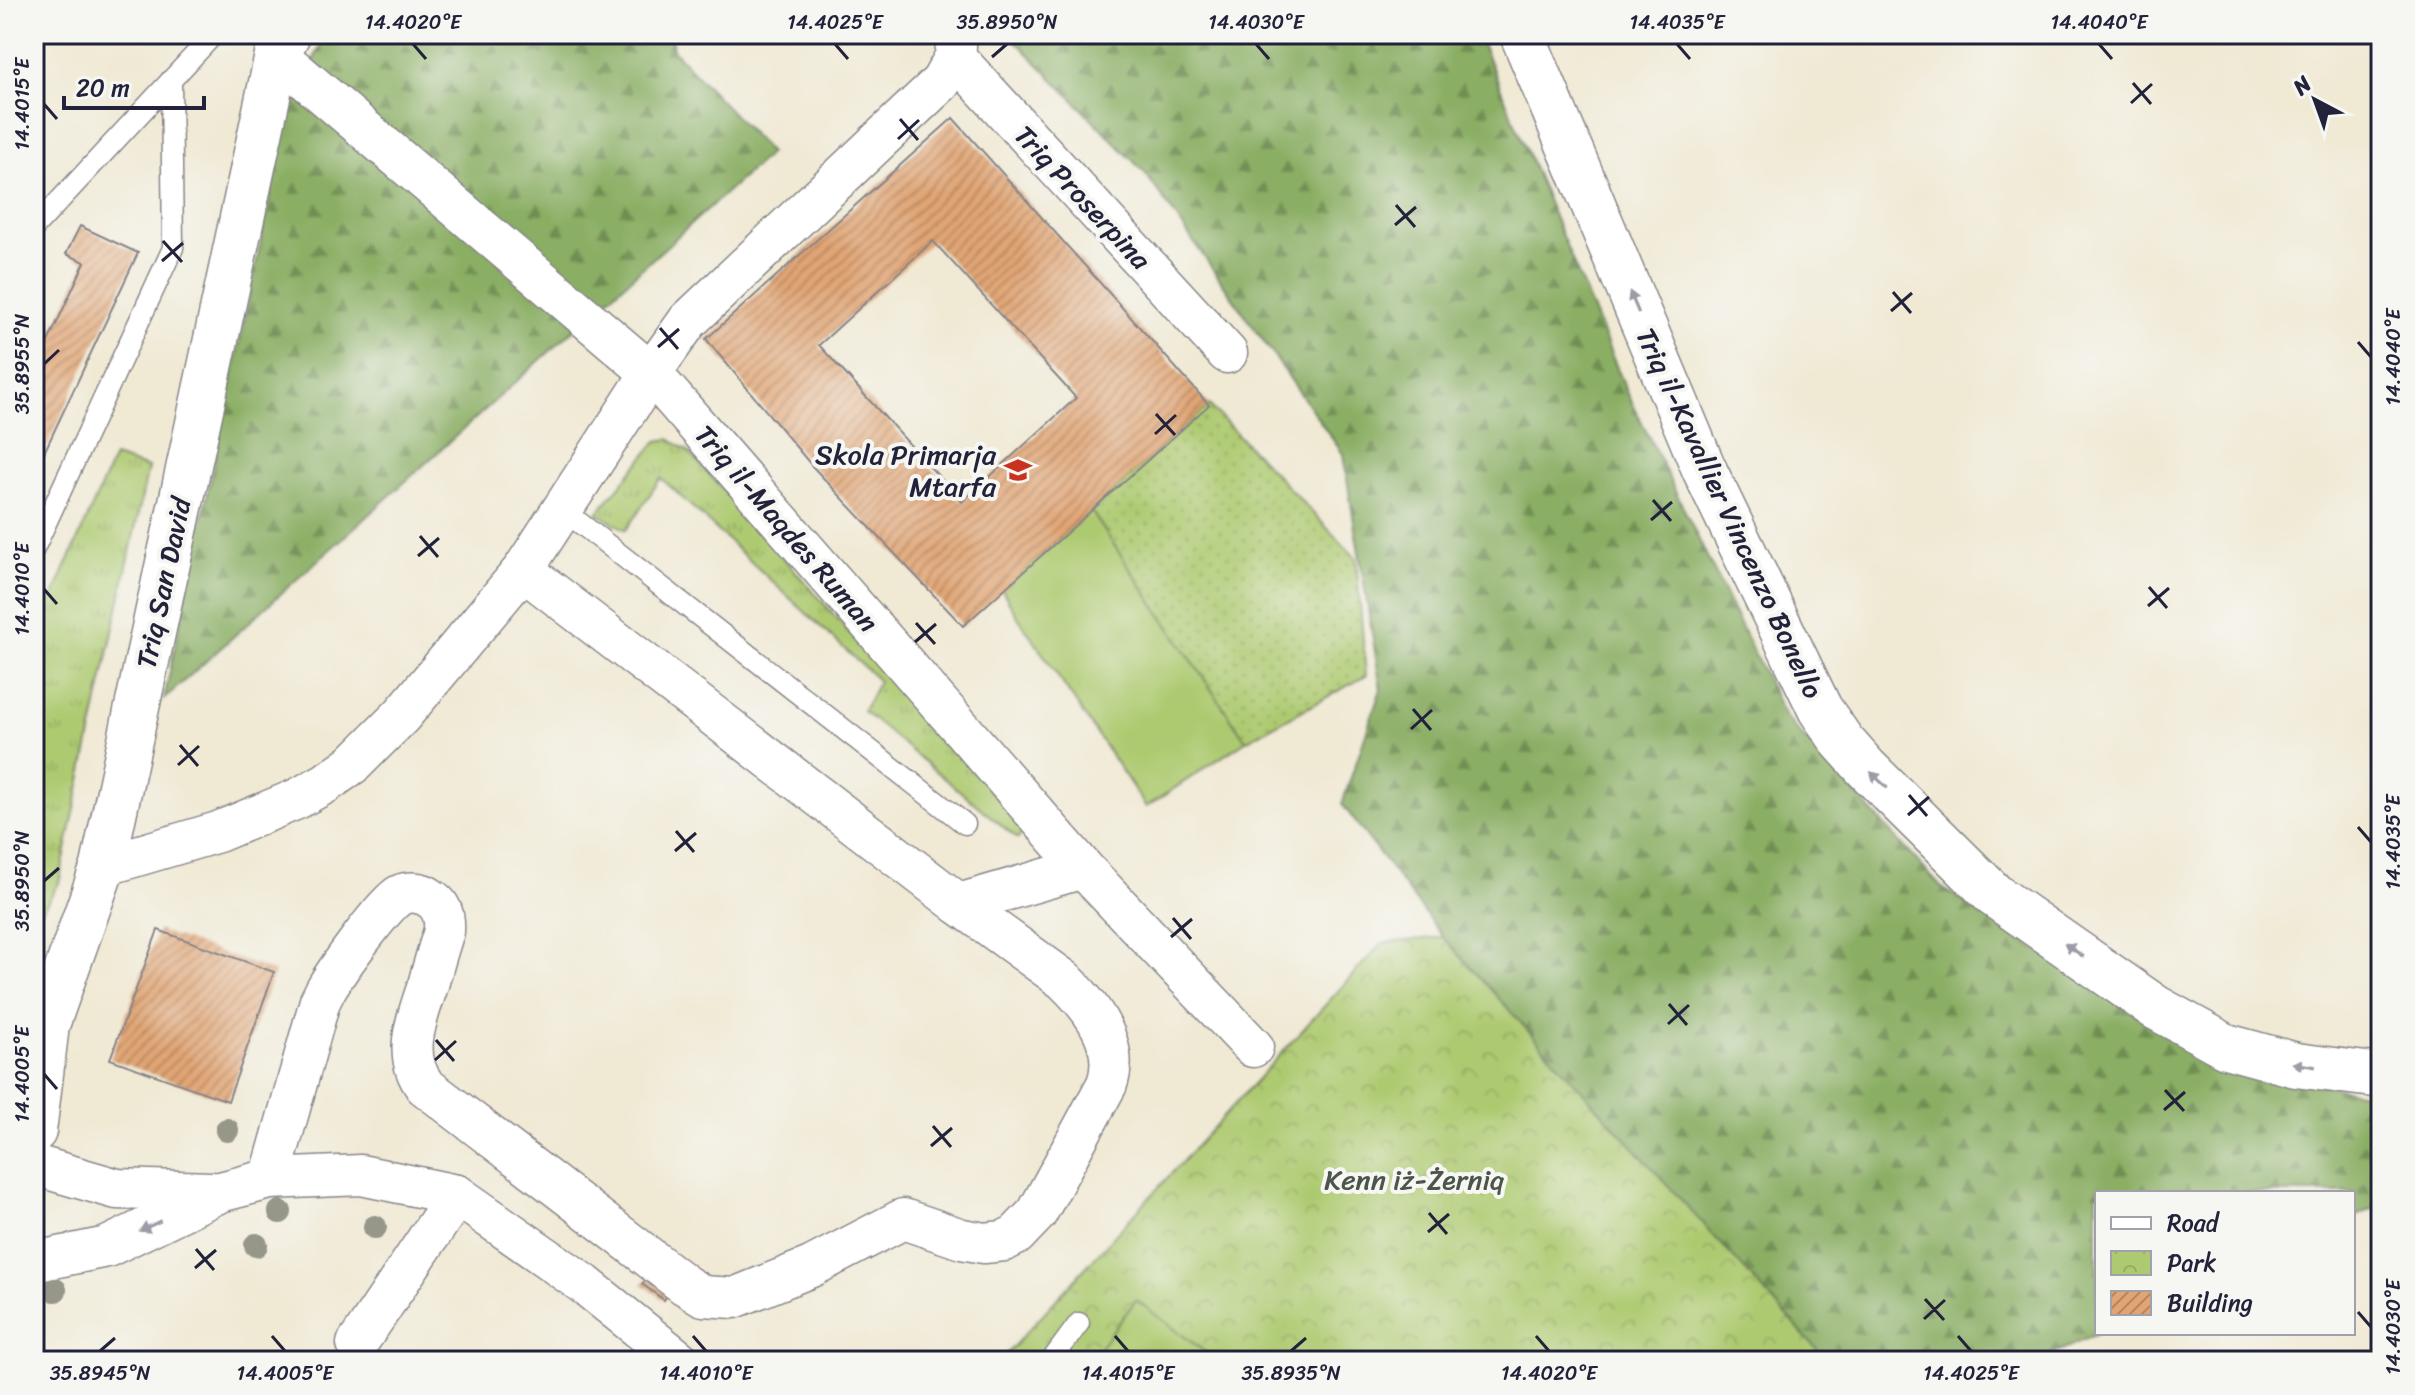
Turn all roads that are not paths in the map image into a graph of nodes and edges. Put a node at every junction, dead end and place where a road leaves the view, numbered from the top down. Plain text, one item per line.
1 (214, 34) edge
2 (1522, 34) edge
3 (282, 45) edge
4 (956, 46) edge
5 (171, 80) junction
6 (34, 228) edge
7 (1227, 353) dead end
8 (651, 373) junction
9 (562, 509) junction
10 (34, 549) edge
11 (523, 570) junction
12 (965, 824) dead end
13 (103, 866) junction
14 (1083, 868) junction
15 (959, 904) junction
16 (40, 1028) edge
17 (1253, 1047) dead end
18 (2381, 1076) edge
19 (34, 1131) edge
20 (34, 1165) edge
21 (270, 1179) junction
22 (220, 1192) junction
23 (457, 1195) junction
24 (34, 1262) edge
25 (1079, 1323) dead end
26 (357, 1344) dead end
27 (680, 1361) edge
28 (1051, 1361) edge

1 - 5 lane
18 -> 2 street, Triq il-Kavallier Vincenzo Bonello
3 - 8 street, Triq il-Maqdes Ruman
3 - 13 street, Triq San David
4 - 7 street, Triq Proserpina
4 - 8 street
5 - 6 lane
5 - 10 lane
8 - 9 street
8 - 14 street, Triq il-Maqdes Ruman
9 - 11 street
9 - 12 lane
11 - 13 street
11 - 15 street
13 - 16 street, Triq San David
14 - 15 street
14 - 17 street, Triq il-Maqdes Ruman
15 - 21 street
16 - 19 street, Triq San David
20 - 22 street
21 - 22 street
21 - 23 street
22 -> 24 street
23 - 26 street
23 - 27 street
25 - 28 lane

